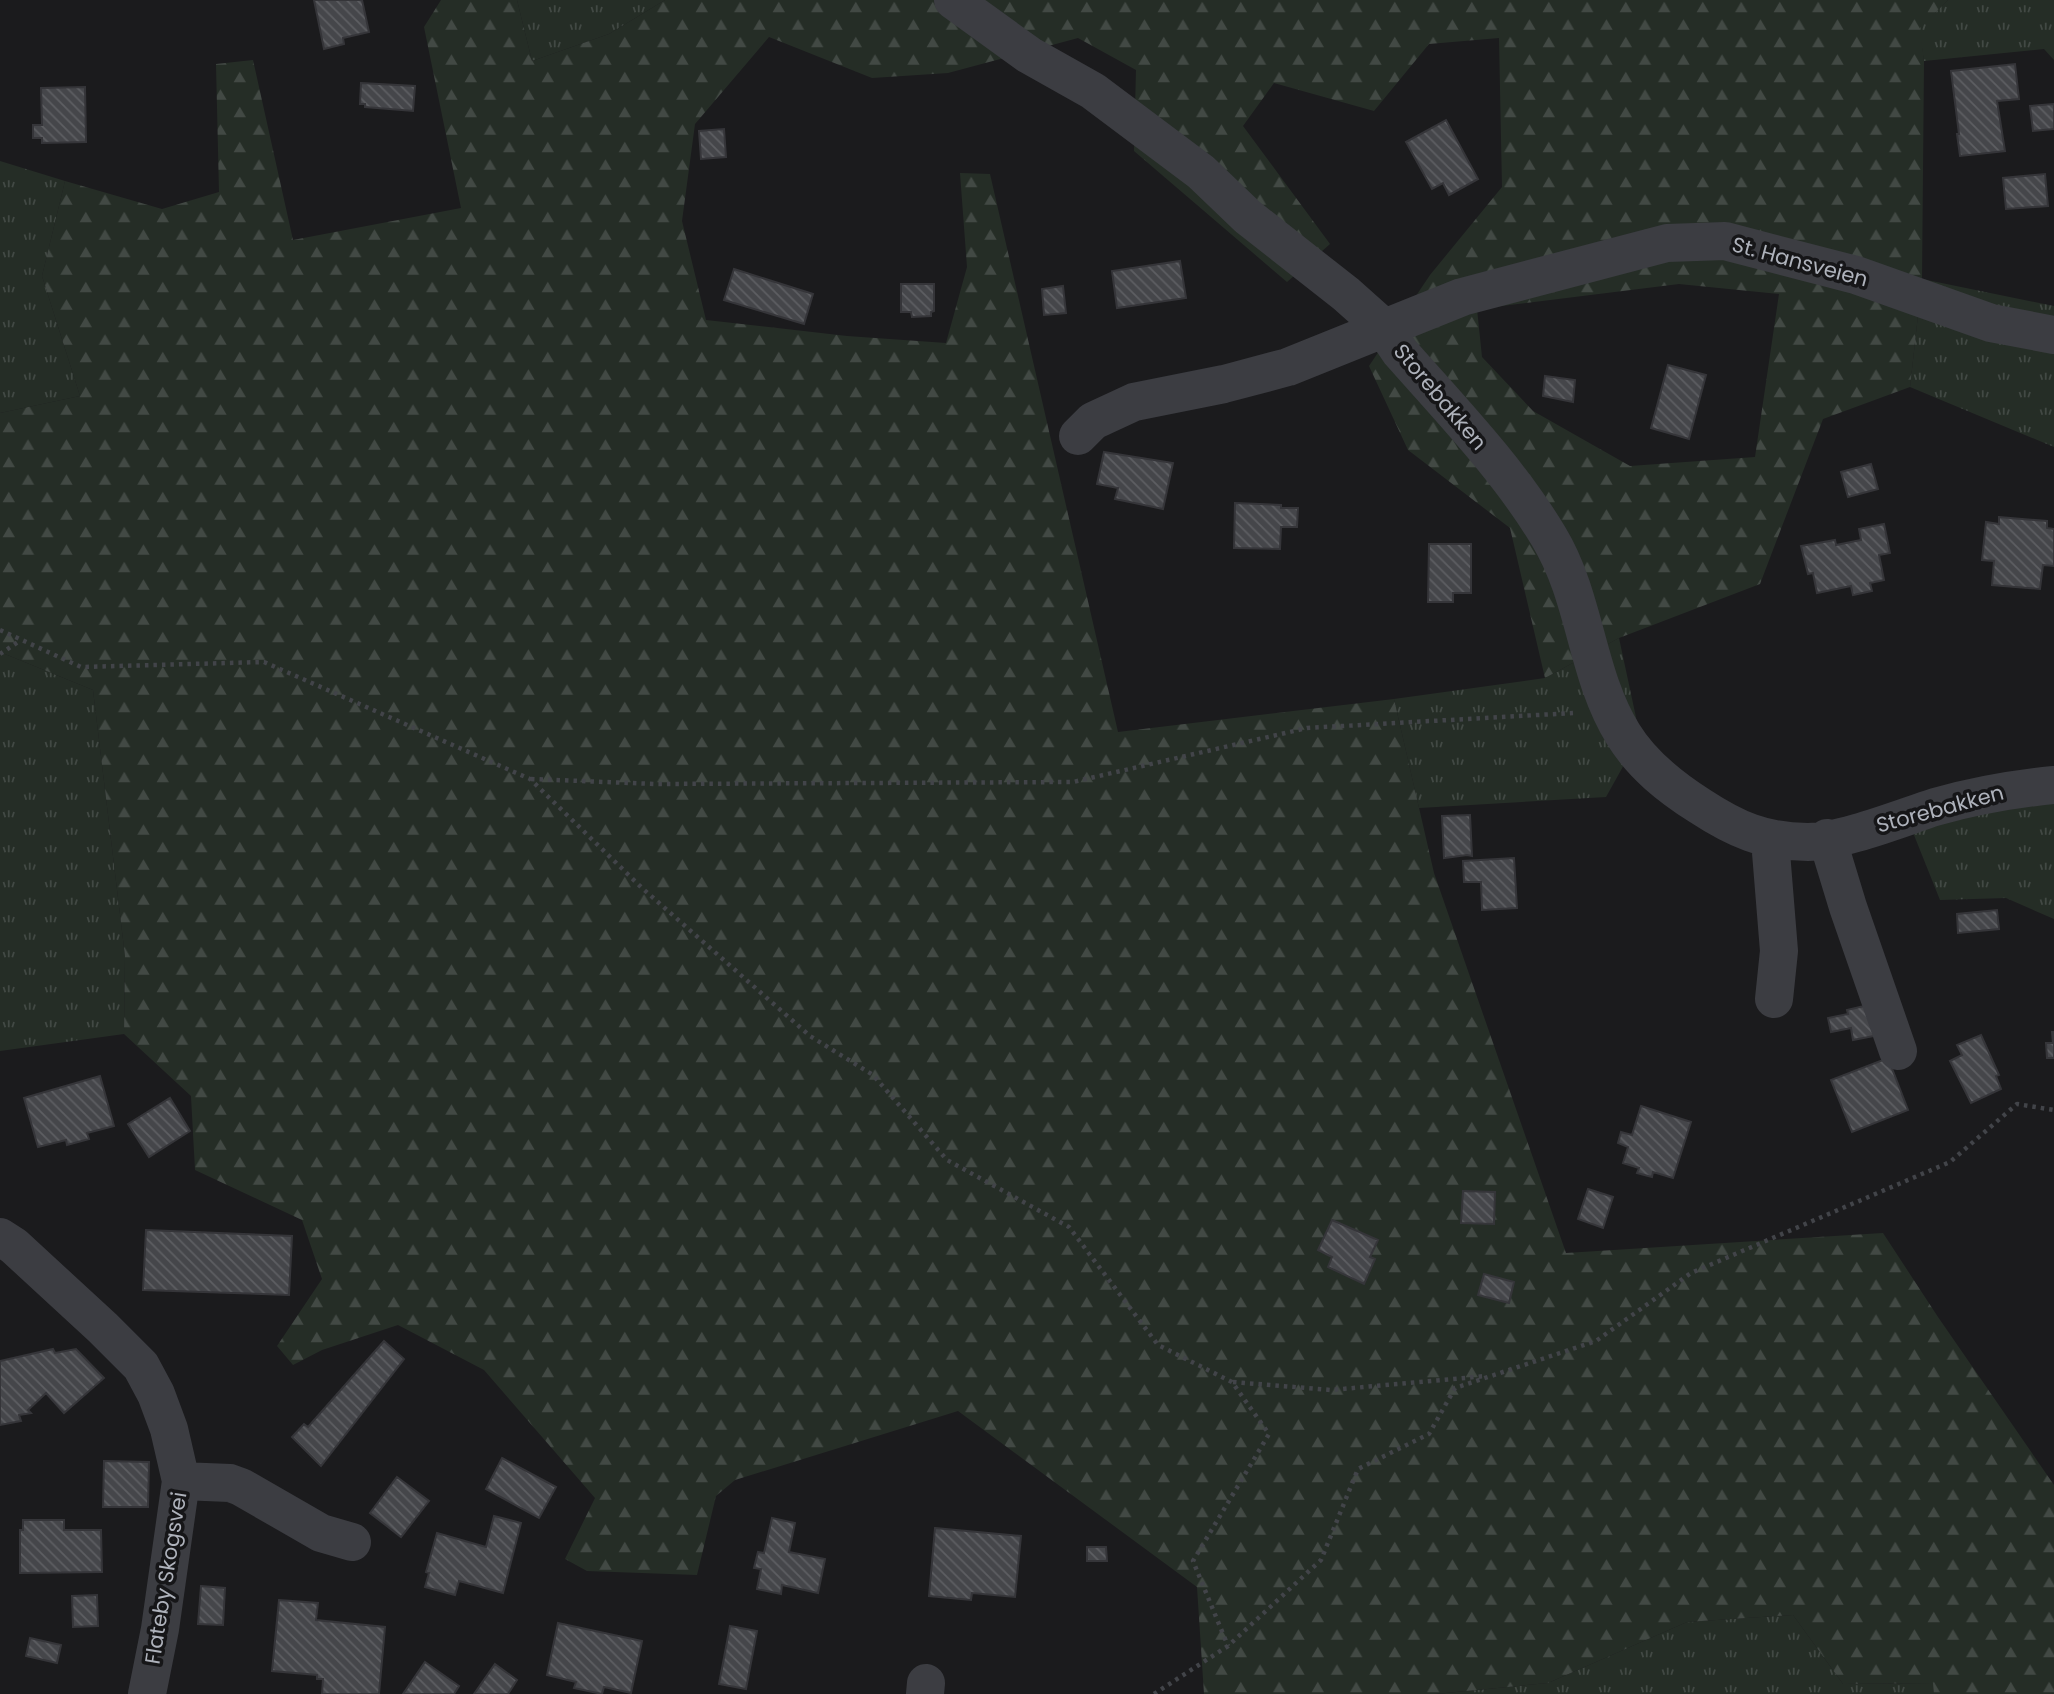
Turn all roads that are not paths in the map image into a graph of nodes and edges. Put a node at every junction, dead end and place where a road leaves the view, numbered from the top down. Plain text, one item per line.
1 (953, 0) edge
2 (1383, 327) junction
3 (2054, 335) edge
4 (1078, 436) dead end
5 (2054, 785) edge
6 (1827, 838) junction
7 (1770, 840) junction
8 (1774, 999) dead end
9 (1898, 1051) dead end
10 (0, 1237) edge
11 (181, 1481) junction
12 (352, 1542) dead end
13 (147, 1694) edge

1 - 2 street, Storebakken
2 - 3 street, St. Hansveien
2 - 4 street, St. Hansveien
2 - 7 street, Storebakken
5 - 6 street, Storebakken
6 - 7 street, Storebakken
6 - 9 street
7 - 8 street
10 - 11 street, Flateby Skogsvei
11 - 12 street
11 - 13 street, Flateby Skogsvei

